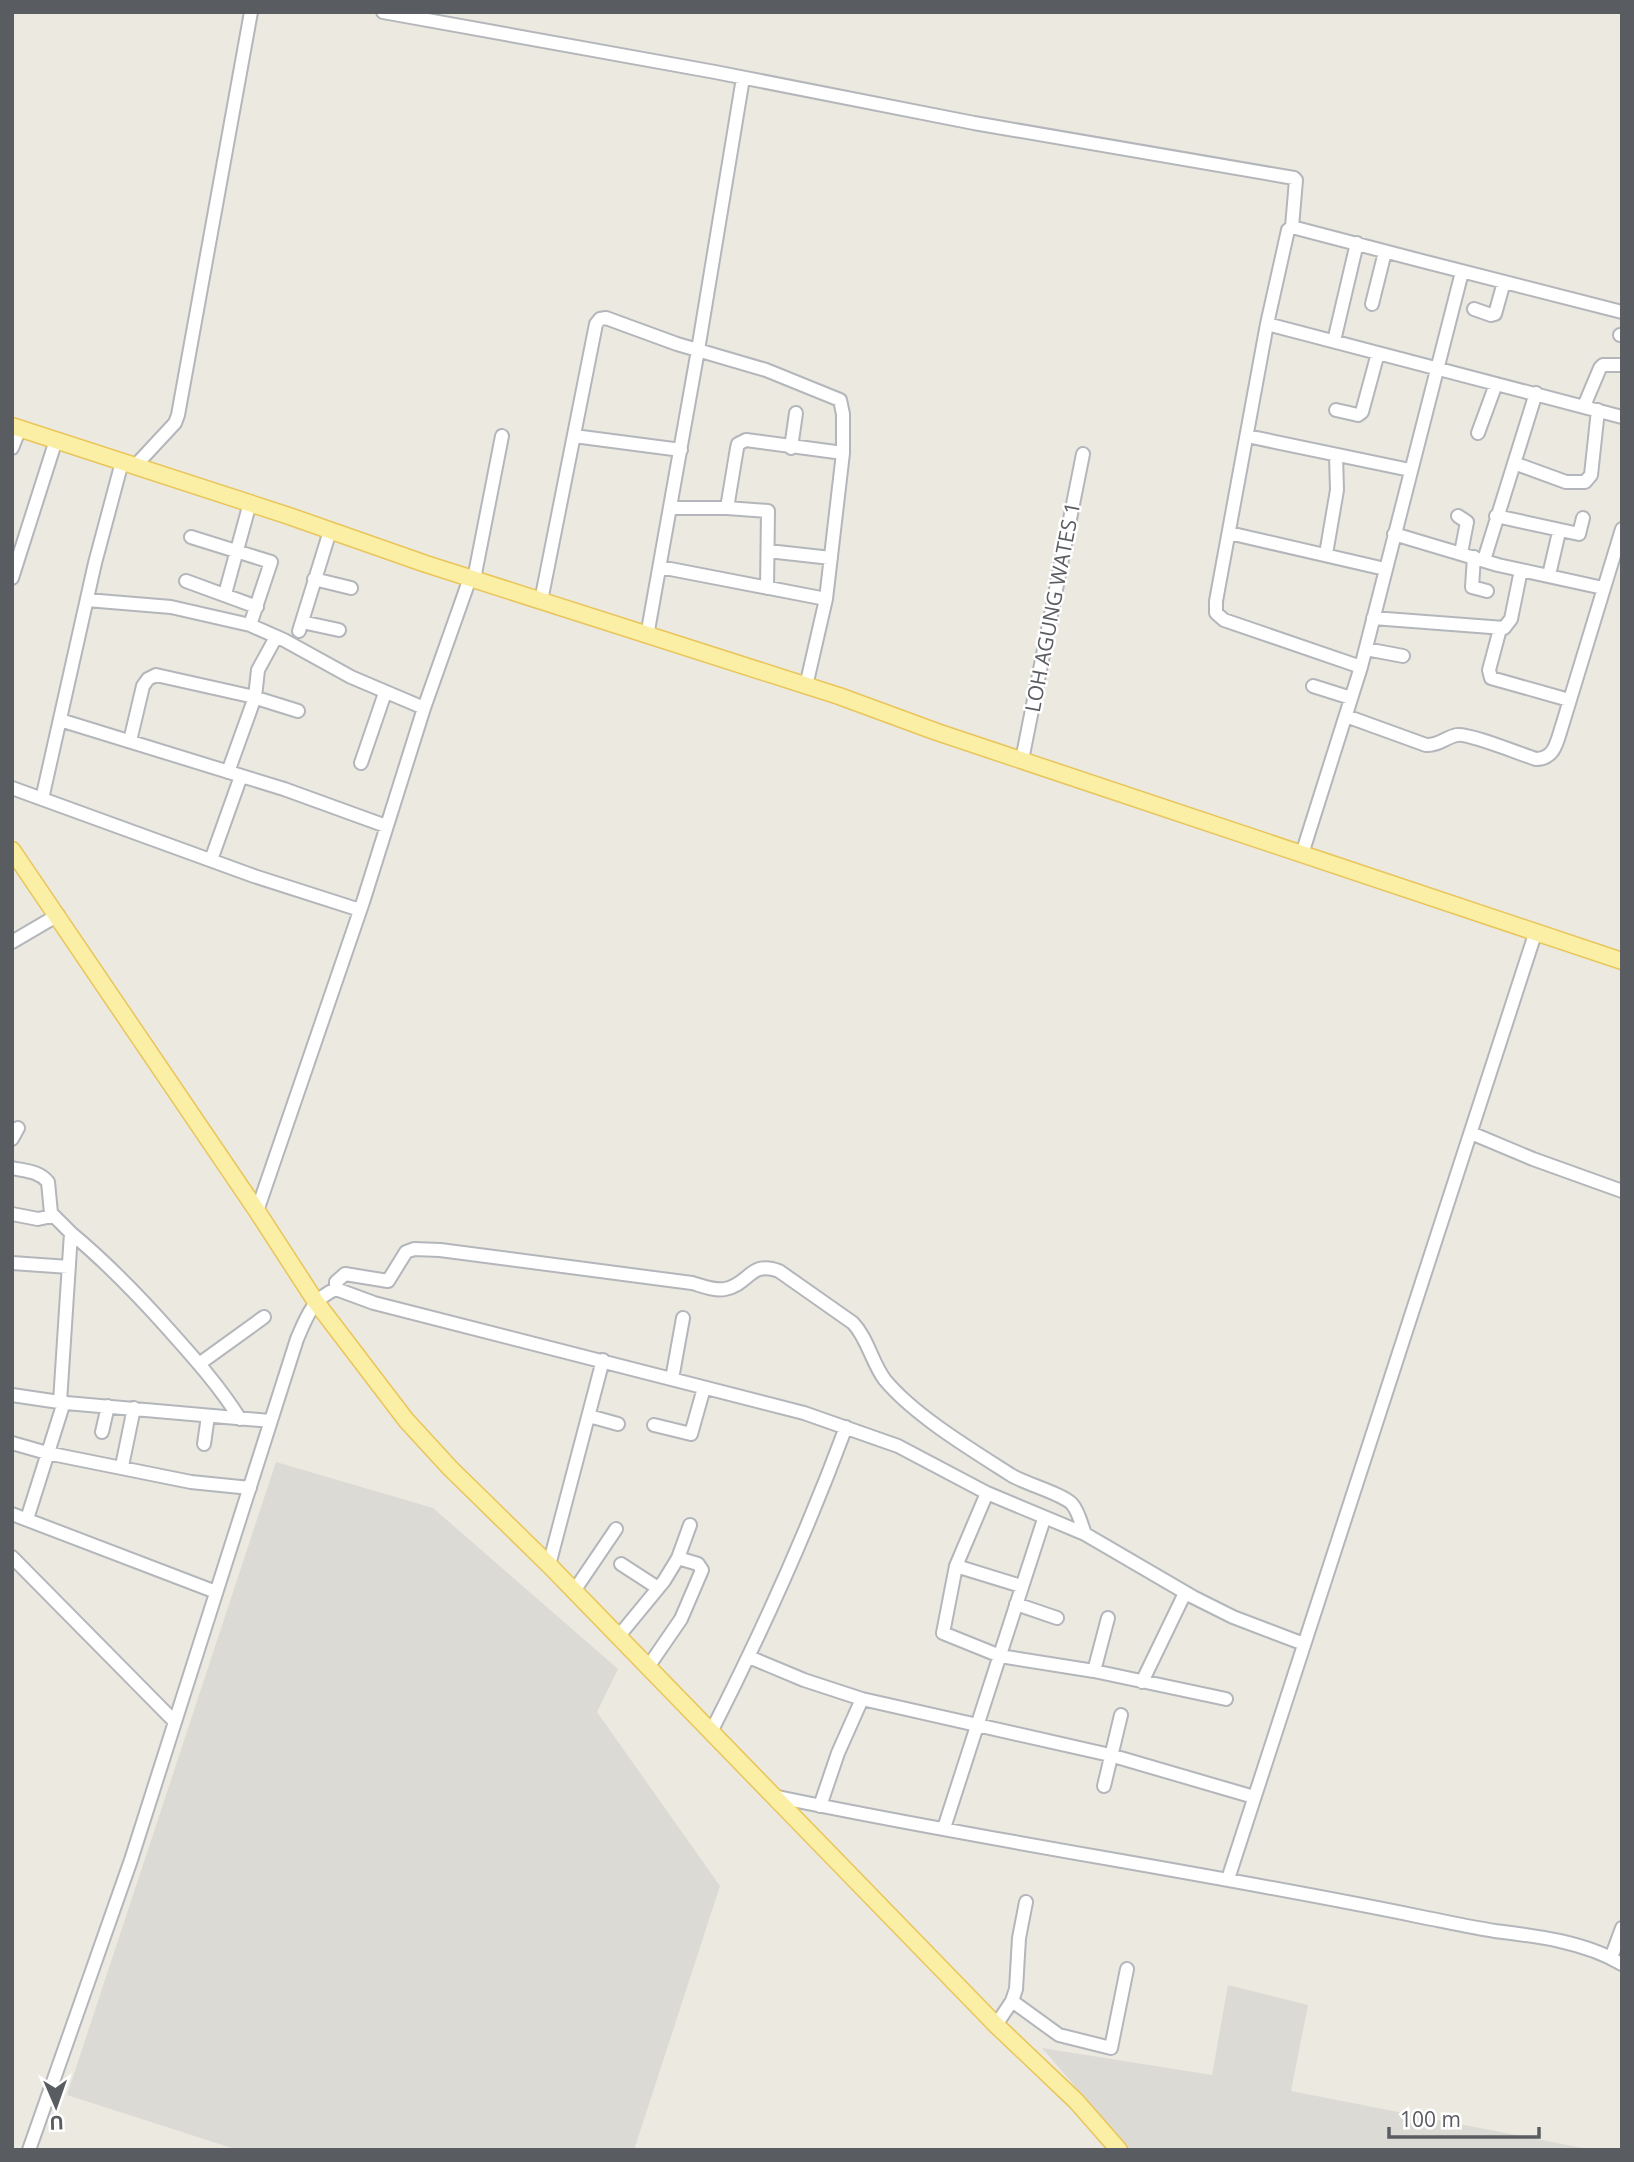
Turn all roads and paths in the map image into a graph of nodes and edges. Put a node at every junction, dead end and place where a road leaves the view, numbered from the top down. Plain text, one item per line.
1 (251, 12) edge
2 (383, 12) edge
3 (743, 78) junction
4 (1292, 227) junction
5 (1357, 243) junction
6 (1385, 251) junction
7 (1462, 272) junction
8 (1504, 282) junction
9 (1372, 304) dead end
10 (1474, 309) dead end
11 (1622, 312) edge
12 (1267, 324) junction
13 (1334, 341) junction
14 (698, 350) junction
15 (1378, 353) junction
16 (1622, 365) edge
17 (1437, 367) junction
18 (1496, 384) junction
19 (1536, 393) junction
20 (1584, 406) junction
21 (1336, 410) dead end
22 (1598, 410) junction
23 (796, 414) dead end
24 (1622, 417) edge
25 (16, 427) edge
26 (1478, 433) dead end
27 (502, 436) dead end
28 (574, 436) junction
29 (1247, 436) junction
30 (56, 440) junction
31 (791, 448) junction
32 (12, 449) edge
33 (681, 450) junction
34 (843, 453) junction
35 (1083, 454) dead end
36 (1336, 456) junction
37 (1514, 463) junction
38 (129, 464) junction
39 (1410, 470) junction
40 (250, 503) junction
41 (670, 508) junction
42 (727, 508) junction
43 (1458, 516) dead end
44 (1496, 516) junction
45 (1583, 518) dead end
46 (1622, 529) edge
47 (330, 531) junction
48 (1559, 532) junction
49 (1229, 533) junction
50 (1394, 534) junction
51 (191, 537) dead end
52 (236, 551) junction
53 (768, 551) junction
54 (1461, 553) junction
55 (1326, 554) junction
56 (831, 558) junction
57 (1479, 559) junction
58 (15, 561) edge
59 (660, 567) junction
60 (1385, 569) junction
61 (1521, 570) junction
62 (1549, 575) junction
63 (12, 578) edge
64 (472, 578) junction
65 (314, 579) junction
66 (186, 581) dead end
67 (351, 588) dead end
68 (767, 588) junction
69 (1603, 588) junction
70 (1487, 591) dead end
71 (225, 594) junction
72 (826, 599) junction
73 (87, 600) junction
74 (541, 601) junction
75 (257, 607) junction
76 (1373, 618) junction
77 (250, 625) junction
78 (1500, 629) junction
79 (339, 630) dead end
80 (647, 636) junction
81 (276, 637) junction
82 (1366, 649) junction
83 (1403, 656) dead end
84 (1361, 667) junction
85 (806, 686) junction
86 (1313, 686) dead end
87 (385, 693) junction
88 (255, 697) junction
89 (1351, 698) junction
90 (1569, 700) junction
91 (424, 708) junction
92 (298, 711) dead end
93 (1346, 716) junction
94 (60, 720) junction
95 (130, 741) junction
96 (1022, 760) junction
97 (361, 763) dead end
98 (228, 772) junction
99 (241, 776) junction
100 (12, 788) edge
101 (42, 799) junction
102 (386, 826) junction
103 (12, 850) edge
104 (1302, 854) junction
105 (211, 860) junction
106 (360, 910) junction
107 (50, 919) junction
108 (1536, 931) junction
109 (12, 942) edge
110 (1622, 961) edge
111 (1471, 1133) junction
112 (12, 1168) edge
113 (1622, 1191) edge
114 (257, 1211) junction
115 (12, 1214) edge
116 (52, 1216) junction
117 (71, 1233) junction
118 (12, 1263) edge
119 (69, 1267) junction
120 (336, 1289) junction
121 (312, 1308) junction
122 (264, 1317) dead end
123 (683, 1318) dead end
124 (603, 1360) junction
125 (199, 1364) junction
126 (673, 1379) junction
127 (704, 1388) junction
128 (12, 1395) edge
129 (62, 1402) junction
130 (108, 1406) junction
131 (134, 1408) junction
132 (208, 1416) junction
133 (589, 1416) junction
134 (240, 1419) junction
135 (270, 1421) junction
136 (618, 1424) dead end
137 (654, 1425) dead end
138 (846, 1427) junction
139 (102, 1432) dead end
140 (12, 1443) edge
141 (204, 1444) dead end
142 (47, 1452) junction
143 (122, 1466) junction
144 (250, 1488) junction
145 (987, 1493) junction
146 (12, 1514) edge
147 (27, 1519) junction
148 (1044, 1519) junction
149 (690, 1525) dead end
150 (616, 1529) dead end
151 (1085, 1534) junction
152 (12, 1557) edge
153 (678, 1558) junction
154 (549, 1564) junction
155 (621, 1564) dead end
156 (956, 1566) junction
157 (1021, 1586) junction
158 (658, 1588) junction
159 (574, 1591) junction
160 (216, 1592) junction
161 (1185, 1593) junction
162 (1016, 1604) junction
163 (1057, 1618) dead end
164 (1108, 1618) dead end
165 (618, 1637) junction
166 (1304, 1644) junction
167 (1000, 1656) junction
168 (749, 1657) junction
169 (648, 1668) junction
170 (1094, 1671) junction
171 (1142, 1682) junction
172 (862, 1699) junction
173 (1226, 1699) dead end
174 (1121, 1715) dead end
175 (175, 1722) junction
176 (976, 1725) junction
177 (711, 1732) junction
178 (1110, 1755) junction
179 (1104, 1786) dead end
180 (773, 1796) junction
181 (1254, 1797) junction
182 (820, 1806) junction
183 (944, 1828) junction
184 (1228, 1879) junction
185 (1026, 1902) dead end
186 (1622, 1928) edge
187 (1616, 1961) edge
188 (1127, 1969) dead end
189 (1012, 2001) junction
190 (996, 2025) junction
191 (29, 2150) edge
192 (1119, 2150) edge

1 - 38 street
2 - 3 street
3 - 4 street
3 - 14 street
4 - 5 street
4 - 12 street
5 - 6 street
5 - 13 street
6 - 7 street
6 - 9 street
7 - 8 street
7 - 17 street
8 - 10 street
8 - 11 street
12 - 13 street
12 - 29 street
13 - 15 street
14 - 28 street
14 - 33 street
14 - 34 street
15 - 17 street
15 - 21 street
16 - 20 street
17 - 18 street
17 - 39 street
18 - 19 street
18 - 26 street
19 - 20 street
19 - 37 street
20 - 22 street
22 - 24 street
22 - 37 street
23 - 31 street
25 - 30 main road
25 - 32 street
27 - 64 street
28 - 33 street
28 - 74 street
29 - 36 street
29 - 49 street
30 - 38 main road
30 - 58 street
31 - 34 street
31 - 42 street
33 - 41 street
34 - 56 street
35 - 96 street, LOH AGUNG WATES 1
36 - 39 street
36 - 55 street
37 - 44 street
38 - 40 main road
38 - 73 street
39 - 50 street
40 - 47 main road
40 - 52 street
41 - 42 street
41 - 59 street
42 - 53 street
43 - 54 street
44 - 48 street
44 - 57 street
45 - 48 street
46 - 69 street
47 - 64 main road
47 - 65 street
48 - 62 street
49 - 55 street
49 - 84 street
50 - 54 street
50 - 60 street
51 - 52 street
52 - 71 street
52 - 75 street
53 - 56 street
53 - 68 street
54 - 57 street
55 - 60 street
56 - 72 street
57 - 61 street
57 - 70 street
58 - 63 street
59 - 68 street
59 - 80 street
60 - 76 street
61 - 62 street
61 - 78 street
62 - 69 street
64 - 74 main road
64 - 91 street
65 - 67 street
65 - 79 street
66 - 71 street
68 - 72 street
69 - 90 street
71 - 75 street
72 - 85 street
73 - 77 street
73 - 94 street
74 - 80 main road
75 - 77 street
76 - 78 street
76 - 82 street
77 - 81 street
78 - 90 street
80 - 85 main road
81 - 87 street
81 - 88 street
82 - 83 street
82 - 84 street
84 - 89 street
85 - 96 main road
86 - 89 street
87 - 91 street
87 - 97 street
88 - 92 street
88 - 95 street
88 - 98 street
89 - 93 street
90 - 93 street
91 - 102 street
93 - 104 street
94 - 95 street
94 - 101 street
95 - 98 street
96 - 104 main road
98 - 99 street
99 - 102 street
99 - 105 street
100 - 101 street
101 - 105 street
102 - 106 street
103 - 107 main road
104 - 108 main road
105 - 106 street
106 - 114 street
107 - 109 street
107 - 114 main road
108 - 110 main road
108 - 111 street
111 - 113 street
111 - 166 street
112 - 116 street
114 - 121 main road
115 - 116 street
116 - 117 street
117 - 119 street
117 - 125 street
118 - 119 street
119 - 129 street
120 - 121 street
120 - 124 street
120 - 151 street
121 - 135 street
121 - 154 main road
122 - 125 street
123 - 126 street
124 - 126 street
124 - 133 street
125 - 134 street
126 - 127 street
127 - 137 street
127 - 138 street
128 - 129 street
129 - 130 street
129 - 142 street
130 - 131 street
130 - 139 street
131 - 132 street
131 - 143 street
132 - 134 street
132 - 141 street
133 - 136 street
133 - 154 street
134 - 135 street
135 - 144 street
138 - 145 street
138 - 168 street
140 - 142 street
142 - 143 street
142 - 147 street
143 - 144 street
144 - 160 street
145 - 148 street
145 - 156 street
146 - 147 street
147 - 160 street
148 - 151 street
148 - 157 street
149 - 153 street
150 - 159 street
151 - 161 street
152 - 175 street
153 - 158 street
153 - 169 street
154 - 159 main road
155 - 158 street
156 - 157 street
156 - 167 street
157 - 162 street
158 - 165 street
159 - 165 main road
160 - 175 street
161 - 166 street
161 - 171 street
162 - 163 street
162 - 167 street
164 - 170 street
165 - 169 main road
166 - 181 street
167 - 170 street
167 - 176 street
168 - 172 street
168 - 177 street
169 - 177 main road
170 - 171 street
171 - 173 street
172 - 176 street
172 - 182 street
174 - 178 street
175 - 191 street
176 - 178 street
176 - 183 street
177 - 180 main road
178 - 179 street
178 - 181 street
180 - 182 street
180 - 190 main road
181 - 184 street
182 - 183 street
183 - 184 street
184 - 187 street
185 - 189 street
186 - 187 street
188 - 189 street
189 - 190 street
190 - 192 main road

